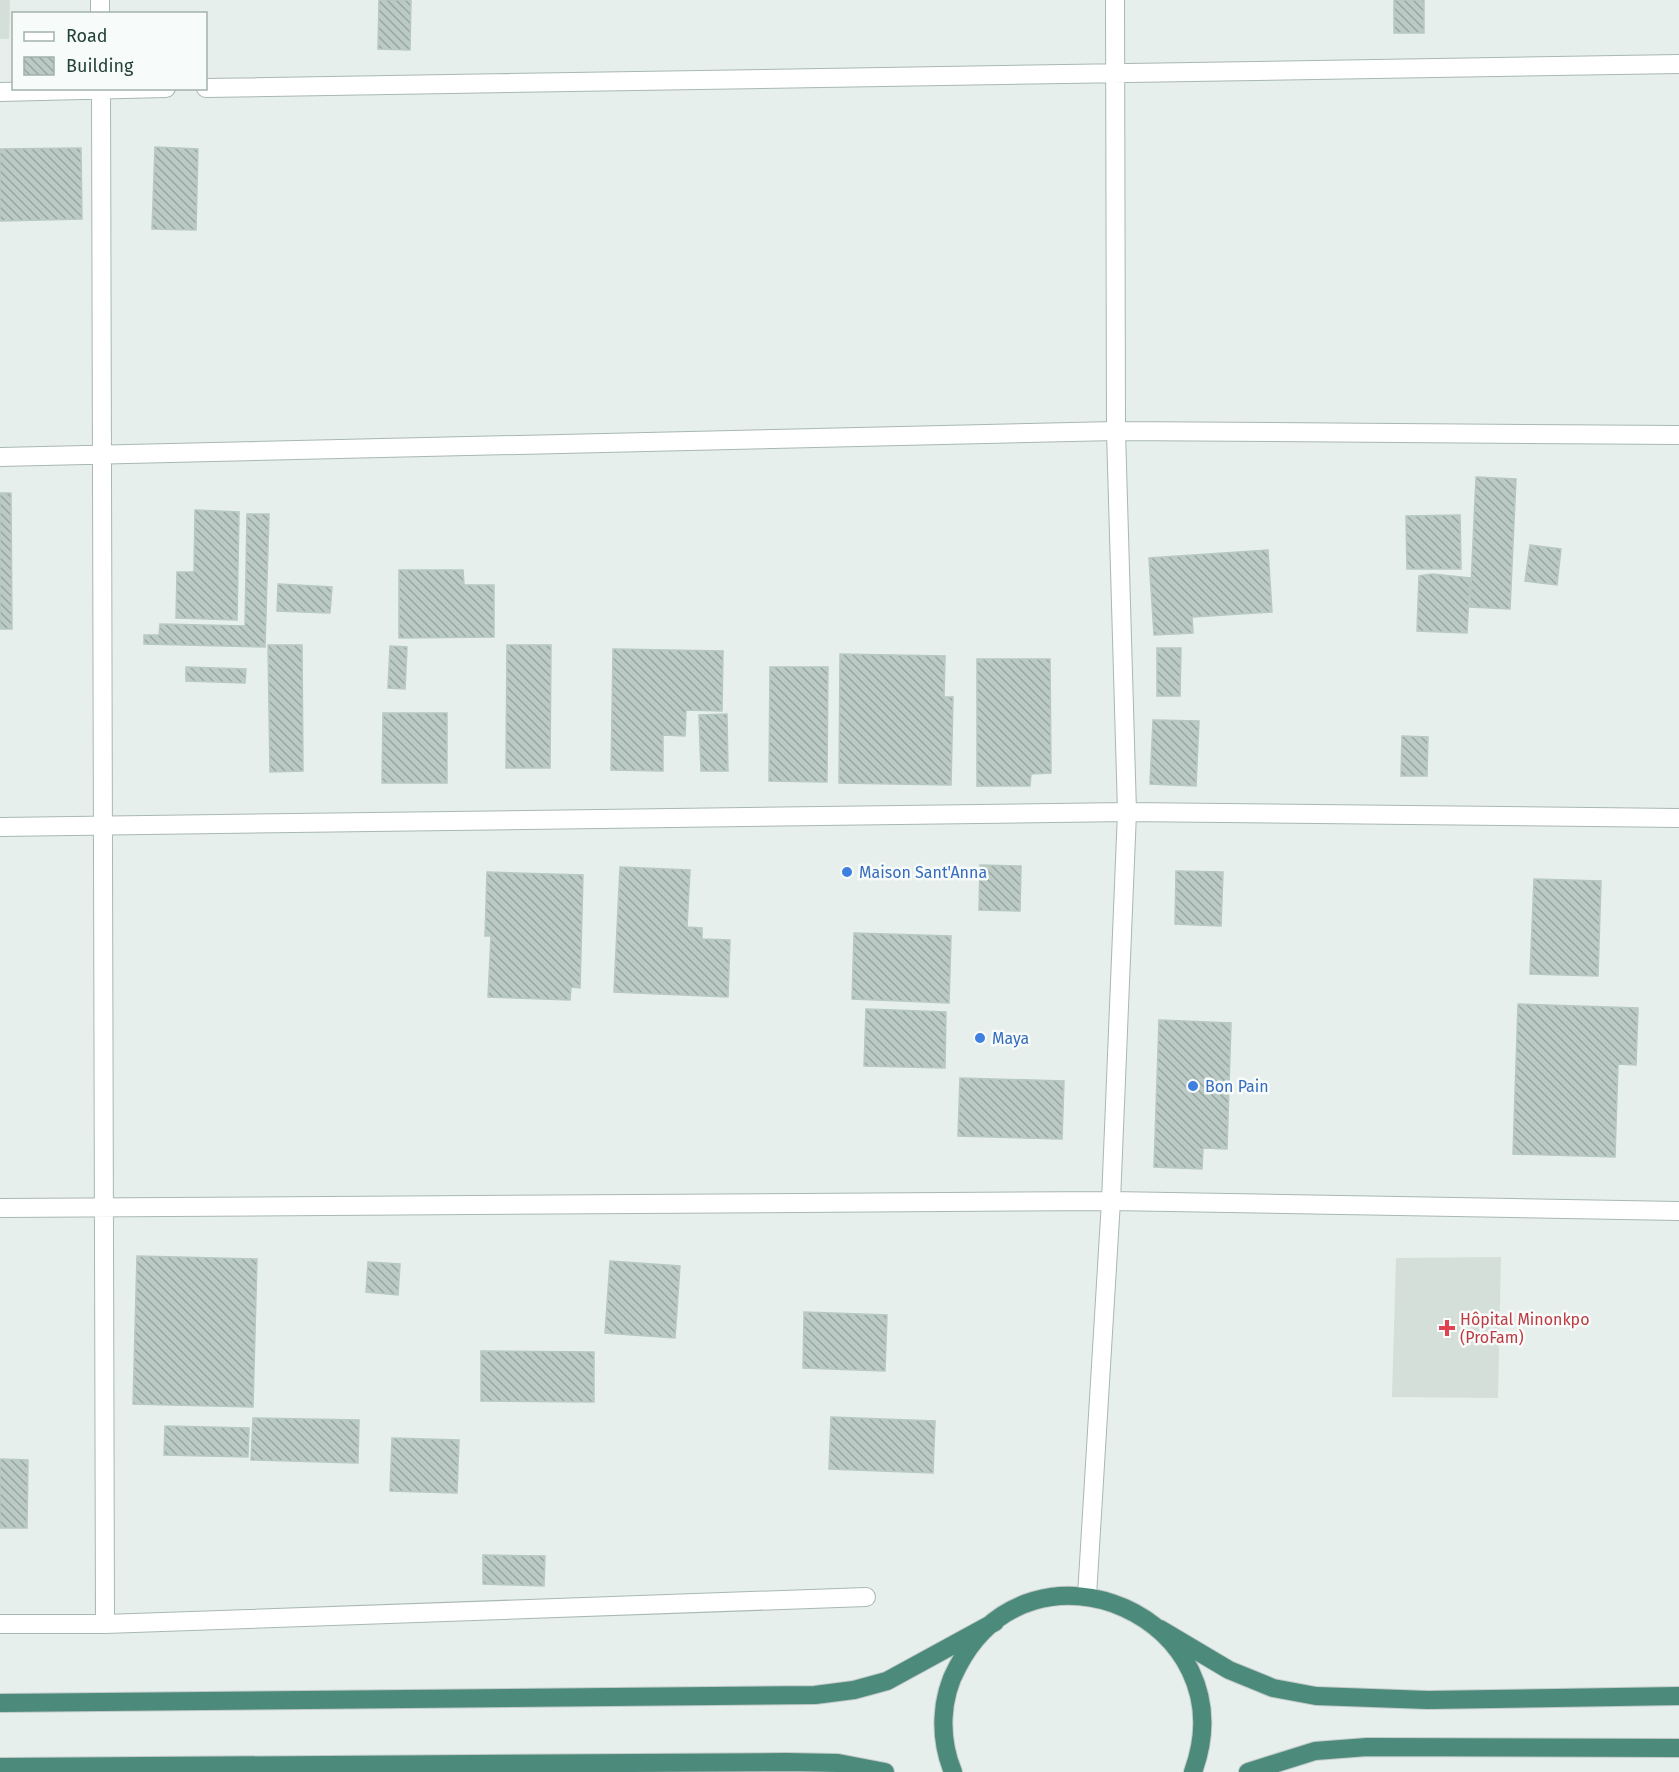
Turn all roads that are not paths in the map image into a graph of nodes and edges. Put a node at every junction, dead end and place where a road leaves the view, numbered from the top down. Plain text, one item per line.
1 (1115, 0) edge
2 (1679, 64) edge
3 (1116, 72) junction
4 (207, 88) edge
5 (67, 90) edge
6 (101, 90) edge
7 (0, 92) edge
8 (1116, 431) junction
9 (1679, 435) edge
10 (102, 455) junction
11 (0, 457) edge
12 (1127, 812) junction
13 (1679, 818) edge
14 (103, 826) junction
15 (0, 827) edge
16 (1111, 1201) junction
17 (104, 1207) junction
18 (0, 1208) edge
19 (1679, 1211) edge
20 (1087, 1596) junction
21 (866, 1597) dead end
22 (994, 1622) junction
23 (0, 1624) edge
24 (105, 1624) junction
25 (1160, 1629) junction
26 (1679, 1695) edge
27 (0, 1703) edge
28 (1679, 1748) edge
29 (0, 1767) edge
30 (885, 1772) edge
31 (953, 1772) edge
32 (1193, 1772) edge
33 (1248, 1772) edge

1 - 3 street
2 - 3 street
3 - 4 street
3 - 8 street
5 - 7 street
6 - 10 street
8 - 9 street
8 - 10 street
8 - 12 street
10 - 11 street
10 - 14 street
12 - 13 street
12 - 14 street
12 - 16 street
14 - 15 street
14 - 17 street
16 - 17 street
16 - 19 street
16 - 20 street
17 - 18 street
17 - 24 street
20 - 22 highway
20 - 25 highway
21 - 24 street
22 - 27 highway
22 - 31 highway
23 - 24 street
25 - 26 highway
25 - 32 highway
28 - 33 highway
29 - 30 highway

